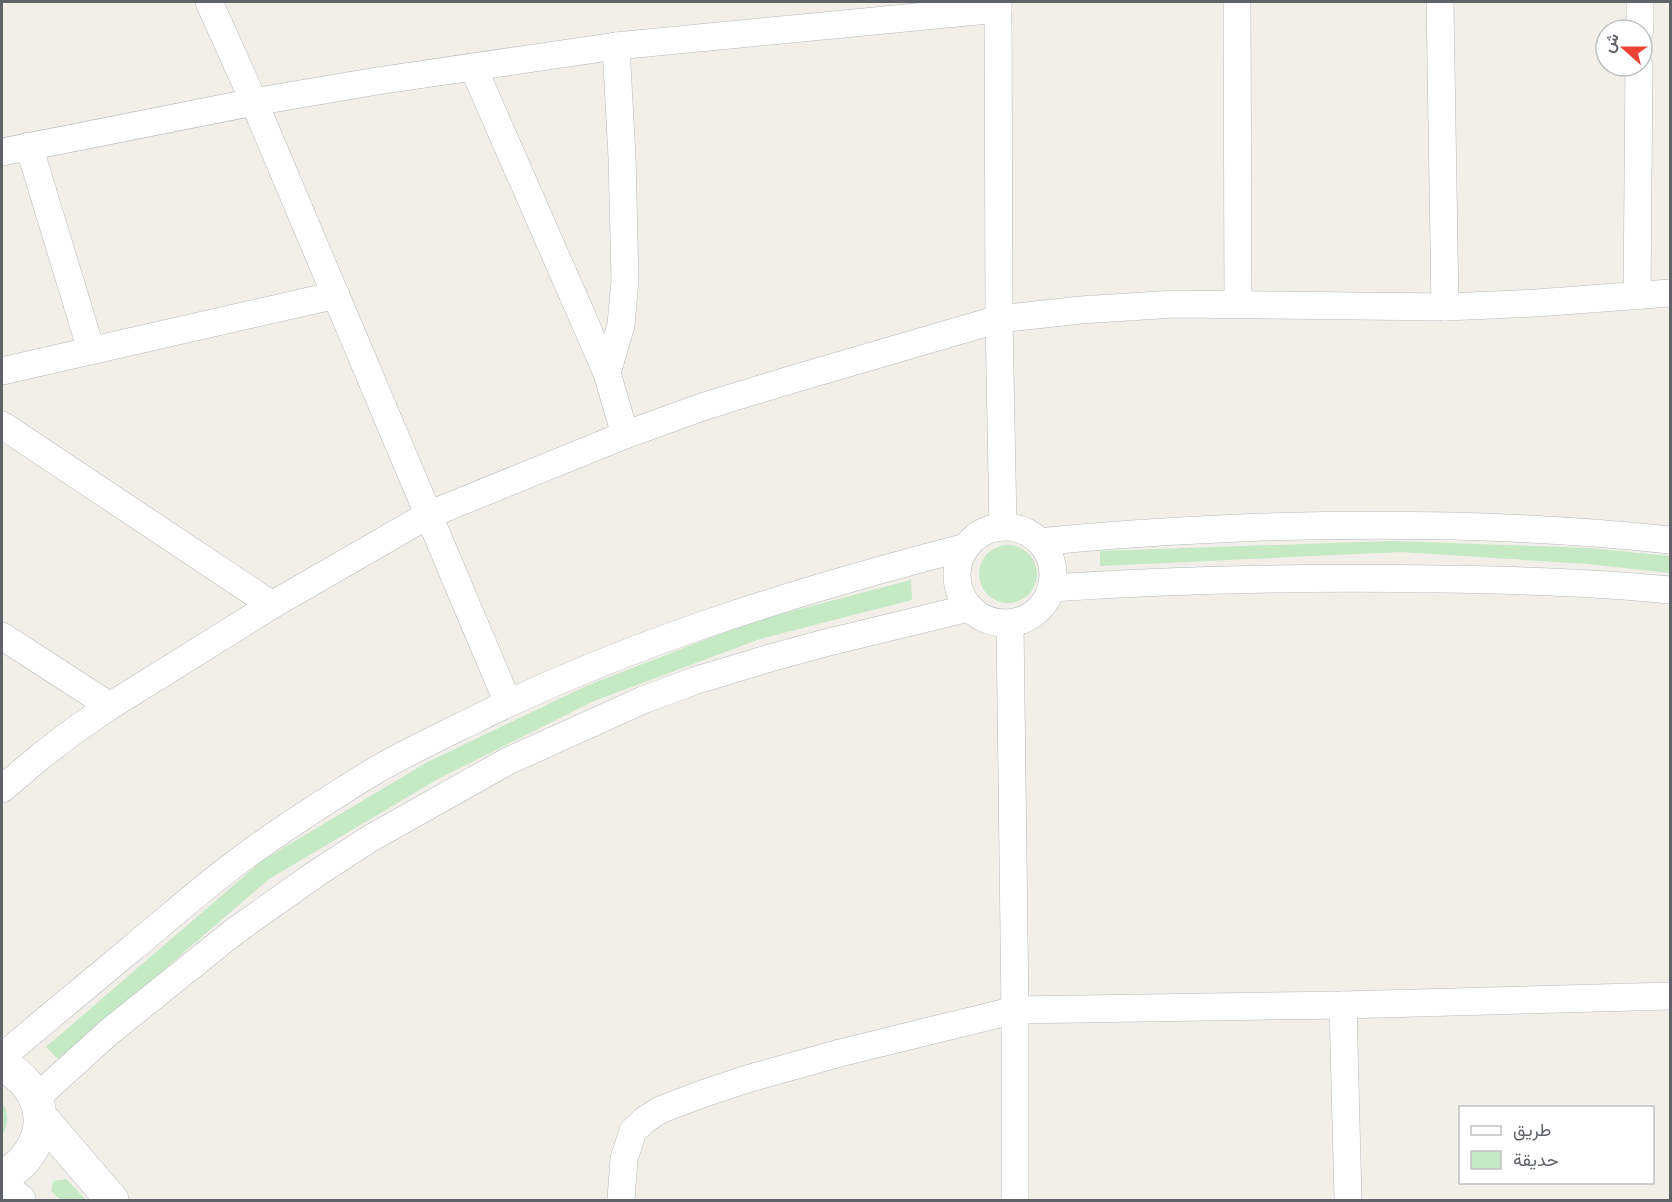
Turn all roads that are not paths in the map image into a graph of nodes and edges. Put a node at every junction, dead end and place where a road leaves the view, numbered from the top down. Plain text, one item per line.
1 (208, 2) edge
2 (1237, 2) edge
3 (1440, 2) edge
4 (1640, 2) edge
5 (998, 5) edge
6 (1640, 18) edge
7 (616, 46) junction
8 (473, 67) junction
9 (1639, 78) edge
10 (254, 102) junction
11 (29, 146) junction
12 (2, 152) edge
13 (1671, 293) edge
14 (336, 296) junction
15 (1637, 296) junction
16 (1238, 304) junction
17 (1445, 307) junction
18 (999, 319) junction
19 (91, 350) junction
20 (2, 371) edge
21 (607, 373) junction
22 (2, 425) edge
23 (625, 435) junction
24 (428, 515) junction
25 (1003, 527) junction
26 (1671, 540) edge
27 (1040, 542) junction
28 (966, 546) junction
29 (1051, 588) junction
30 (1671, 590) edge
31 (272, 605) junction
32 (969, 608) junction
33 (1010, 624) junction
34 (2, 636) edge
35 (508, 703) junction
36 (110, 706) junction
37 (2, 789) edge
38 (1671, 996) edge
39 (1343, 1005) junction
40 (1015, 1010) junction
41 (2, 1057) edge
42 (2, 1065) edge
43 (38, 1108) junction
44 (2, 1176) edge
45 (2, 1187) edge
46 (19, 1200) edge
47 (112, 1200) edge
48 (621, 1200) edge
49 (1015, 1200) edge
50 (1348, 1200) edge

1 - 10 street
2 - 16 street
3 - 17 street
4 - 6 street
5 - 7 street
5 - 18 street
7 - 8 street
7 - 21 street
8 - 10 street
8 - 21 street
9 - 15 street
10 - 11 street
10 - 14 street
11 - 12 street
11 - 19 street
13 - 15 street
14 - 19 street
14 - 24 street
15 - 17 street
16 - 17 street
16 - 18 street
18 - 23 street
18 - 25 street
19 - 20 street
21 - 23 street
22 - 31 street
23 - 24 street
24 - 31 street
24 - 35 street
25 - 27 street
25 - 28 street
26 - 27 street
27 - 29 street
28 - 32 street
28 - 35 street
29 - 30 street
29 - 33 street
31 - 36 street
32 - 33 street
32 - 43 street
33 - 40 street
34 - 36 street
35 - 41 street
36 - 37 street
38 - 39 street
39 - 40 street
39 - 50 street
40 - 48 street
40 - 49 street
42 - 43 street
43 - 44 street
43 - 47 street
45 - 46 street

